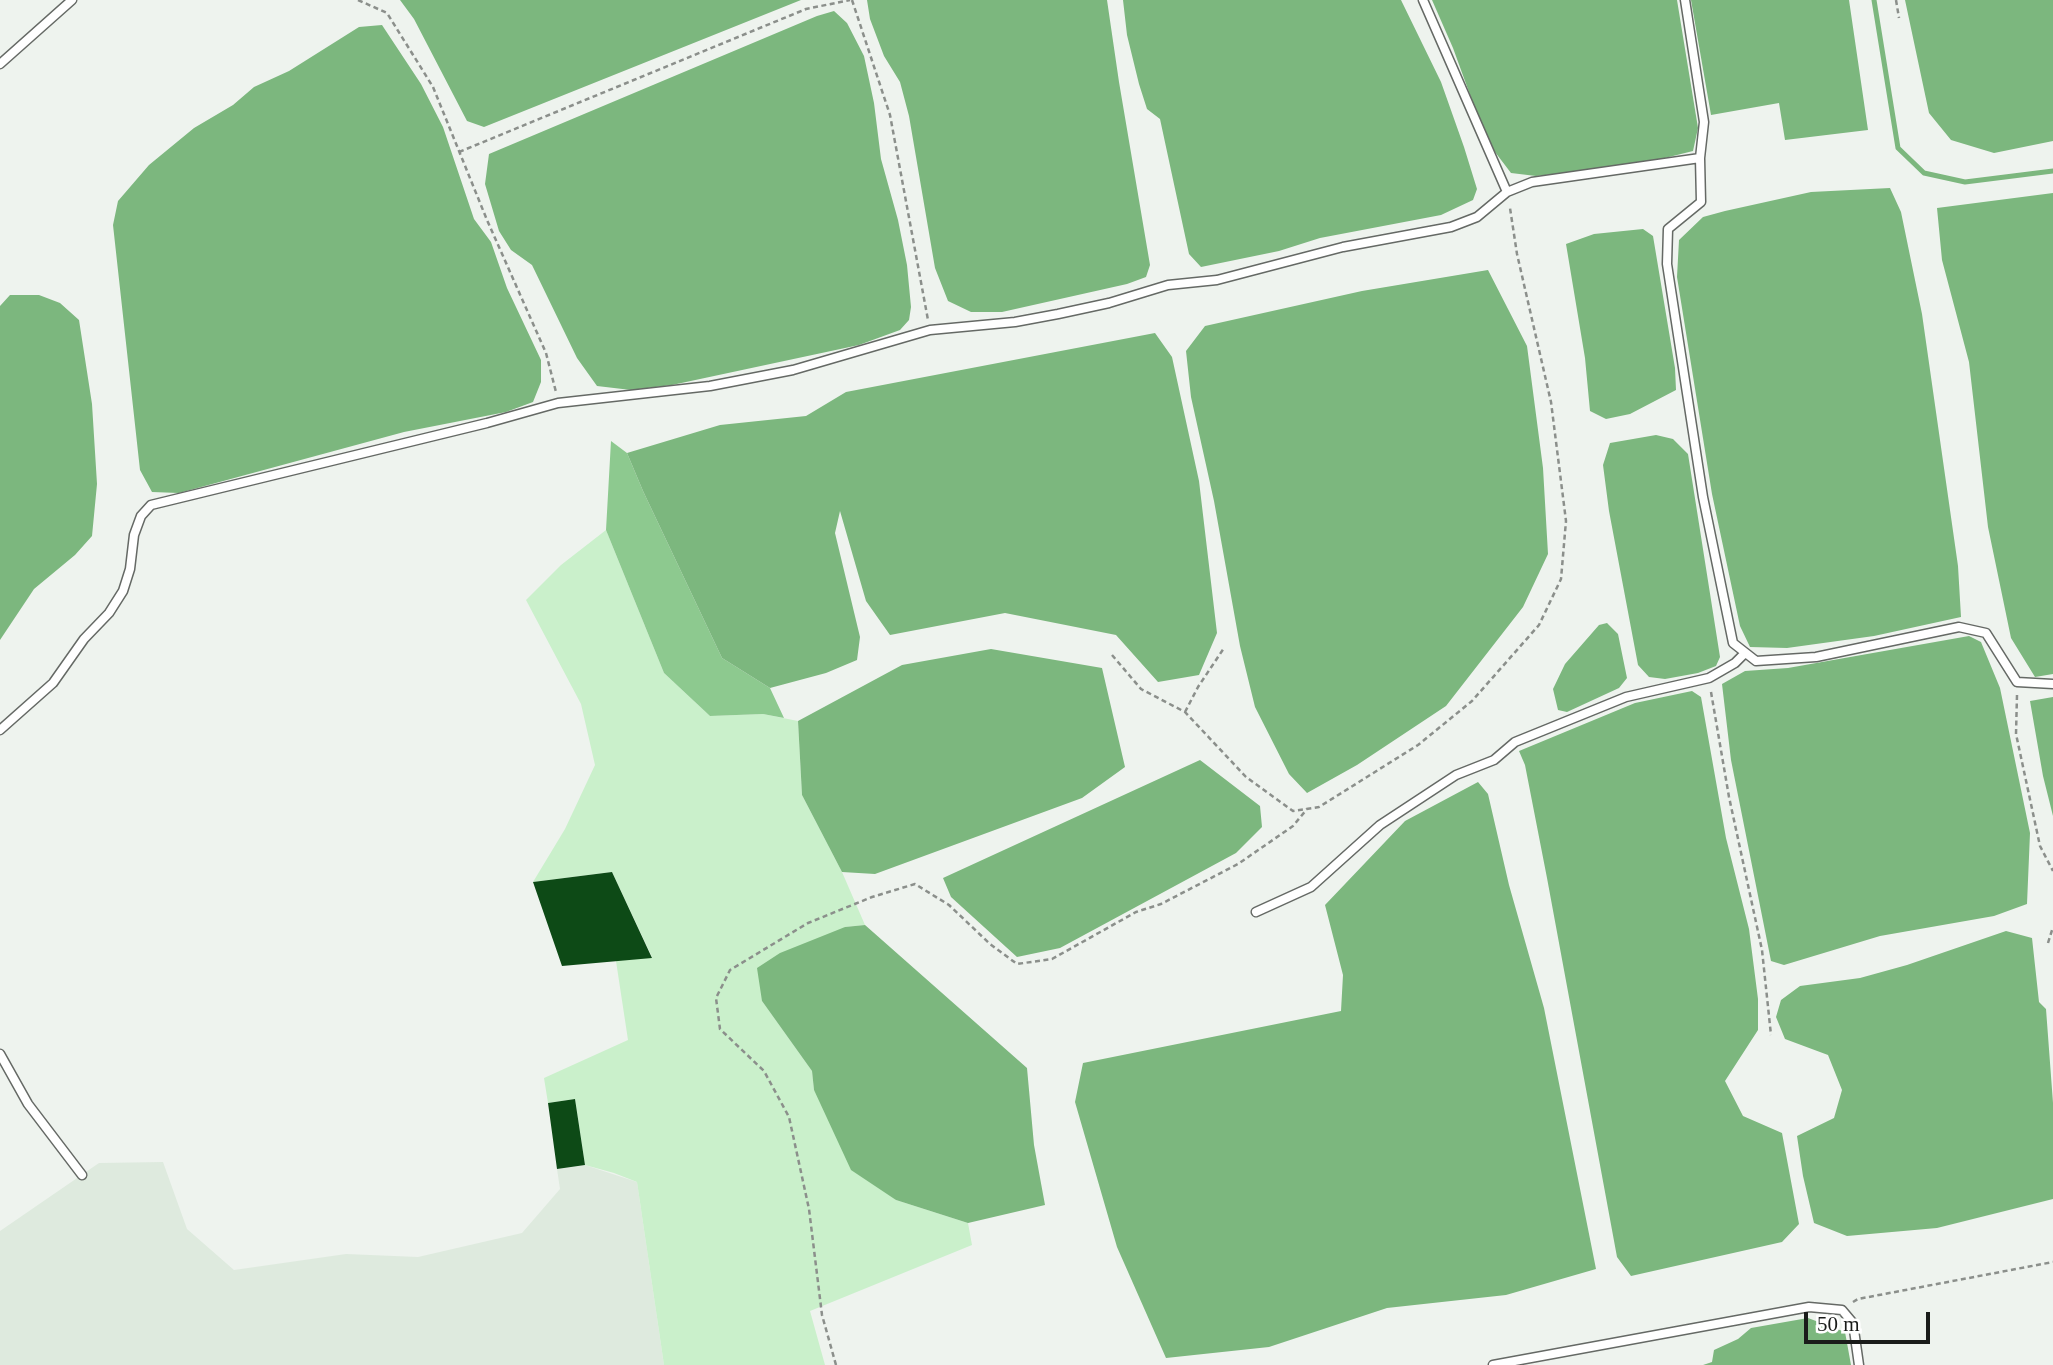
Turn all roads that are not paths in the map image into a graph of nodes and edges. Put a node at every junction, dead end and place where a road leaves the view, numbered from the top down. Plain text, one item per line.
1 (72, 0) edge
2 (1423, 0) edge
3 (1685, 0) edge
4 (0, 64) edge
5 (1700, 159) junction
6 (1507, 192) junction
7 (1745, 653) junction
8 (2053, 684) edge
9 (0, 730) edge
10 (1256, 912) dead end
11 (0, 1054) edge
12 (82, 1175) dead end
13 (1493, 1365) edge
14 (1859, 1365) edge

1 - 4 lane
2 - 6 lane
3 - 5 lane
5 - 6 lane
5 - 7 lane
6 - 9 lane
7 - 8 lane
7 - 10 lane
11 - 12 lane
13 - 14 lane

